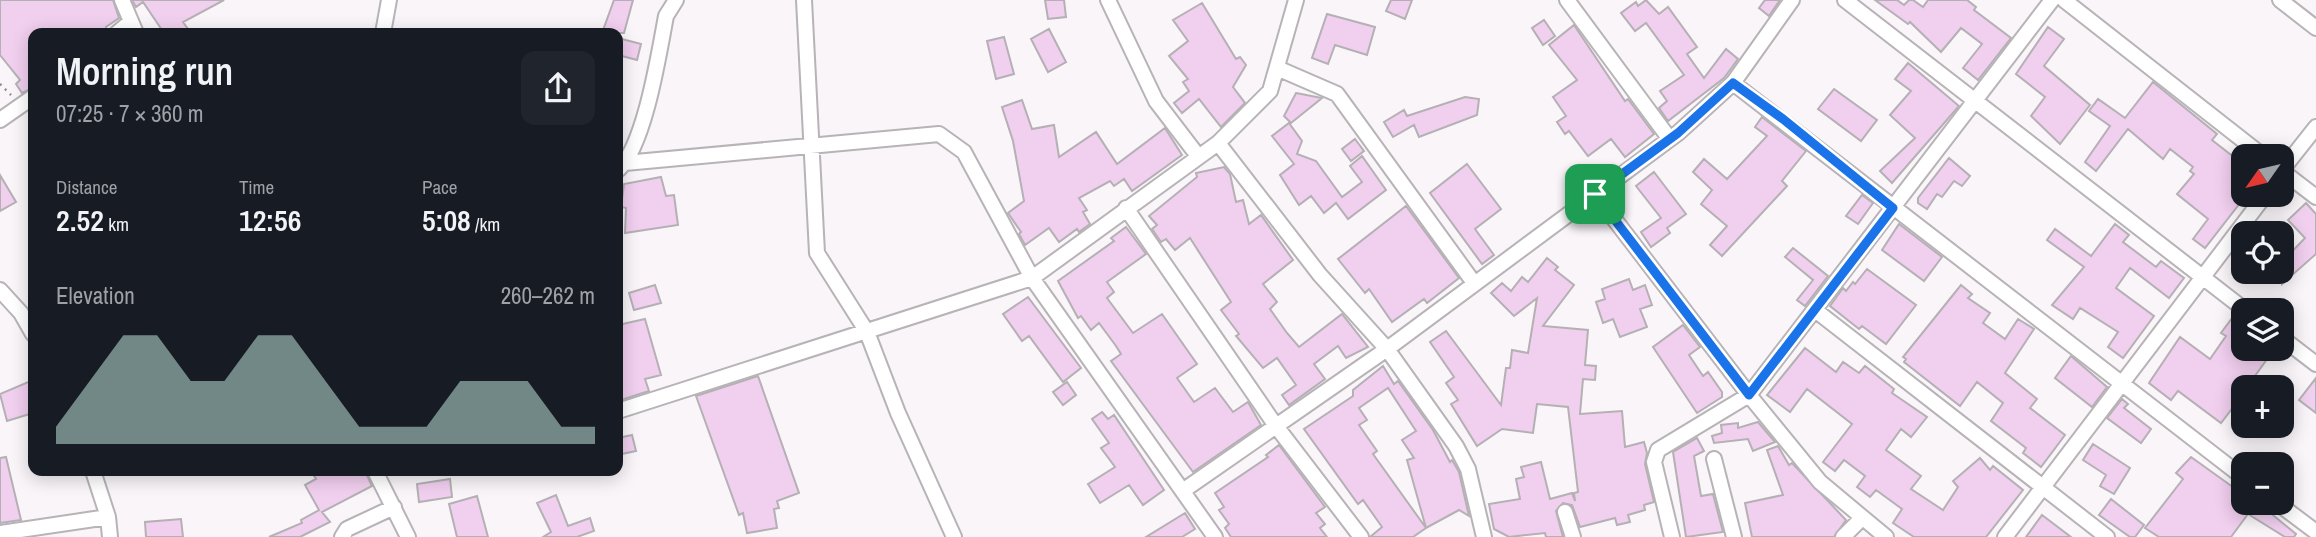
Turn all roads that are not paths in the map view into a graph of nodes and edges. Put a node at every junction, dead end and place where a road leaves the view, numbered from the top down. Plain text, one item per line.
1 (122, 0) edge
2 (389, 0) edge
3 (676, 0) edge
4 (804, 0) edge
5 (1108, 0) edge
6 (1296, 0) edge
7 (1567, 0) edge
8 (1792, 0) edge
9 (1845, 0) edge
10 (2052, 0) edge
11 (2064, 0) edge
12 (2280, 0) edge
13 (133, 28) edge
14 (384, 28) edge
15 (2316, 28) edge
16 (1277, 68) junction
17 (1733, 83) junction
18 (28, 100) edge
19 (1975, 100) junction
20 (0, 120) edge
21 (2316, 127) edge
22 (1669, 138) junction
23 (1218, 142) junction
24 (2248, 144) edge
25 (810, 147) junction
26 (2294, 155) edge
27 (1198, 156) junction
28 (623, 162) edge
29 (623, 166) edge
30 (2294, 180) edge
31 (1595, 194) junction
32 (2316, 197) edge
33 (2256, 207) edge
34 (1126, 208) junction
35 (1893, 208) junction
36 (1032, 278) junction
37 (2203, 278) junction
38 (1474, 284) junction
39 (0, 290) edge
40 (2231, 299) edge
41 (1815, 310) junction
42 (28, 325) edge
43 (867, 332) junction
44 (2294, 348) edge
45 (1387, 349) junction
46 (2316, 365) edge
47 (2121, 385) junction
48 (1749, 395) junction
49 (623, 409) edge
50 (1276, 426) junction
51 (1714, 459) dead end
52 (2231, 468) edge
53 (95, 476) edge
54 (378, 476) edge
55 (2043, 487) junction
56 (1184, 489) junction
57 (394, 507) junction
58 (1565, 512) dead end
59 (2293, 515) edge
60 (108, 517) junction
61 (1862, 518) junction
62 (2316, 532) edge
63 (0, 533) edge
64 (110, 537) edge
65 (342, 537) edge
66 (408, 537) edge
67 (954, 537) edge
68 (1215, 537) edge
69 (1361, 537) edge
70 (1484, 537) edge
71 (1573, 537) edge
72 (1672, 537) edge
73 (1734, 537) edge
74 (1843, 537) edge
75 (1886, 537) edge
76 (2005, 537) edge
77 (2106, 537) edge

1 - 13 street
2 - 14 street
3 - 28 street
4 - 25 street
5 - 27 street
6 - 16 street
7 - 22 street
8 - 17 street
9 - 19 street
10 - 19 street
11 - 24 street
12 - 15 street
16 - 23 street
16 - 38 street
17 - 22 street
17 - 35 street
18 - 20 street
19 - 35 street
19 - 37 street
21 - 26 street
22 - 31 street
23 - 27 street
23 - 45 street
25 - 29 street
25 - 36 street
25 - 43 street
27 - 34 street
30 - 32 street
31 - 38 street
31 - 48 street
33 - 37 street
34 - 36 street
34 - 50 street
35 - 41 street
35 - 47 street
36 - 43 street
36 - 56 street
37 - 40 street
37 - 47 street
38 - 45 street
39 - 42 street
41 - 48 street
41 - 55 street
43 - 49 street
43 - 67 street
44 - 46 street
45 - 50 street
45 - 70 street
47 - 52 street
47 - 55 street
48 - 61 street
48 - 72 street
50 - 56 street
50 - 69 street
51 - 73 street
53 - 60 street
54 - 57 street
55 - 76 street
55 - 77 street
56 - 68 street
57 - 65 street
57 - 66 street
58 - 71 street
59 - 62 street
60 - 63 street
60 - 64 street
61 - 74 street
61 - 75 street

